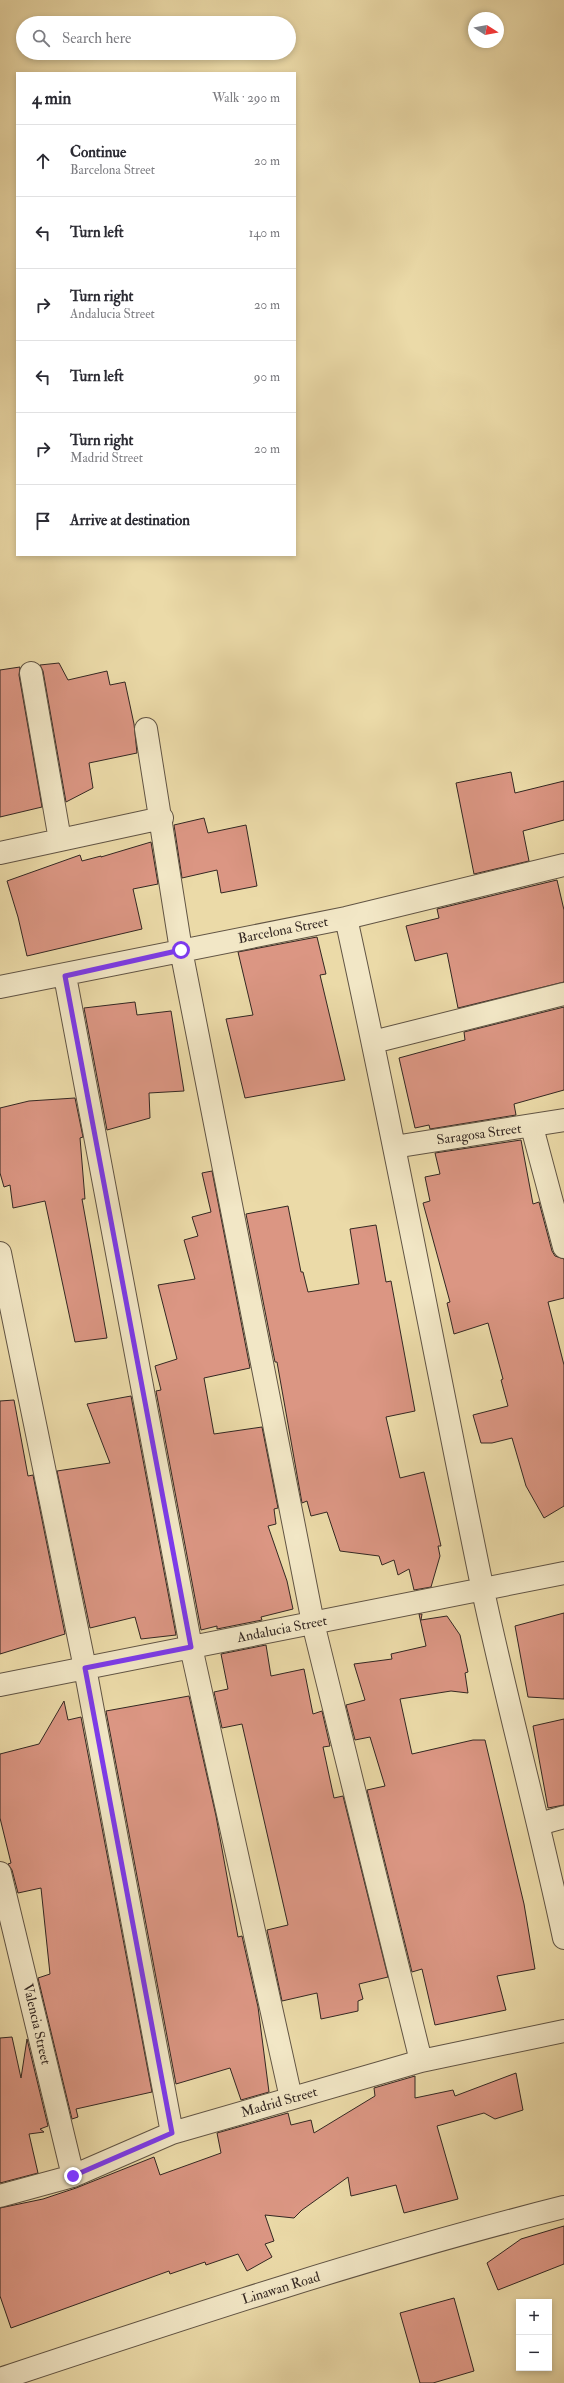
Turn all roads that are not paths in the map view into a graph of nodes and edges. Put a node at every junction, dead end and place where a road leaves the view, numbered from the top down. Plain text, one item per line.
1 (31, 673) dead end
2 (146, 728) dead end
3 (162, 818) junction
4 (60, 840) junction
5 (0, 853) edge
6 (564, 865) edge
7 (346, 918) junction
8 (181, 950) junction
9 (65, 976) junction
10 (0, 987) edge
11 (564, 994) edge
12 (373, 1042) junction
13 (564, 1120) edge
14 (532, 1127) junction
15 (394, 1147) junction
16 (564, 1246) edge
17 (0, 1253) edge
18 (564, 1572) edge
19 (483, 1589) junction
20 (313, 1623) junction
21 (191, 1647) junction
22 (85, 1668) junction
23 (0, 1685) edge
24 (564, 1817) edge
25 (539, 1824) junction
26 (0, 1873) edge
27 (7, 1927) edge
28 (564, 1938) edge
29 (564, 2031) edge
30 (421, 2061) junction
31 (292, 2098) junction
32 (172, 2133) junction
33 (73, 2176) junction
34 (0, 2196) edge
35 (564, 2207) edge
36 (0, 2379) edge

1 - 4 street
2 - 3 street
3 - 4 street
3 - 8 street
4 - 5 street
6 - 7 street, Barcelona Street
7 - 8 street, Barcelona Street
7 - 12 street
8 - 9 street, Barcelona Street
8 - 20 street
9 - 10 street, Barcelona Street
9 - 21 street
11 - 12 street
12 - 15 street
13 - 14 street, Saragosa Street
14 - 15 street, Saragosa Street
14 - 16 street
15 - 19 street
17 - 22 street
18 - 19 street, Andalucia Street
19 - 20 street, Andalucia Street
19 - 25 street
20 - 21 street, Andalucia Street
20 - 30 street
21 - 22 street, Andalucia Street
21 - 31 street
22 - 23 street, Andalucia Street
22 - 32 street
24 - 25 street
25 - 28 street
26 - 27 street, Valencia Street
27 - 33 street, Valencia Street
29 - 30 street, Madrid Street
30 - 31 street, Madrid Street
31 - 32 street, Madrid Street
32 - 33 street, Madrid Street
33 - 34 street, Madrid Street
35 - 36 street, Linawan Road

